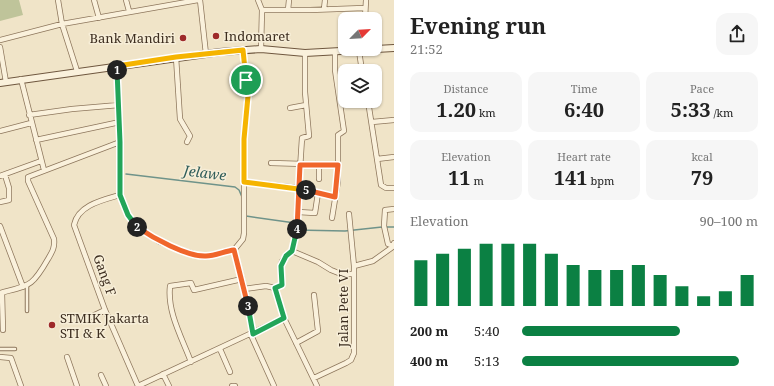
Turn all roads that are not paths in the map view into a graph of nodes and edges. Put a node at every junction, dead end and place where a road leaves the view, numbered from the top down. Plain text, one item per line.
1 (58, 0) edge
2 (94, 0) edge
3 (126, 0) edge
4 (199, 0) edge
5 (258, 0) edge
6 (289, 0) edge
7 (325, 0) edge
8 (366, 0) edge
9 (187, 1) edge
10 (364, 8) junction
11 (324, 9) junction
12 (262, 10) junction
13 (288, 10) junction
14 (129, 11) junction
15 (364, 12) edge
16 (99, 18) junction
17 (62, 24) junction
18 (0, 40) edge
19 (0, 48) edge
20 (394, 48) edge
21 (261, 49) junction
22 (382, 49) edge
23 (243, 50) junction
24 (334, 52) junction
25 (338, 52) edge
26 (305, 53) junction
27 (206, 54) junction
28 (176, 57) junction
29 (117, 66) junction
30 (77, 71) junction
31 (20, 79) junction
32 (3, 82) edge
33 (119, 105) junction
34 (306, 106) junction
35 (290, 108) dead end
36 (369, 108) edge
37 (29, 115) junction
38 (394, 120) edge
39 (120, 122) junction
40 (372, 122) junction
41 (31, 123) junction
42 (0, 131) edge
43 (36, 140) junction
44 (120, 142) junction
45 (187, 142) dead end
46 (394, 157) edge
47 (377, 159) junction
48 (41, 161) junction
49 (271, 163) dead end
50 (300, 165) junction
51 (319, 165) junction
52 (338, 165) junction
53 (44, 170) junction
54 (2, 176) edge
55 (319, 179) dead end
56 (244, 182) junction
57 (299, 188) junction
58 (394, 188) edge
59 (318, 193) junction
60 (120, 195) junction
61 (335, 197) junction
62 (0, 202) edge
63 (394, 209) edge
64 (298, 212) junction
65 (349, 214) dead end
66 (332, 218) dead end
67 (0, 226) edge
68 (394, 245) edge
69 (234, 250) junction
70 (292, 251) junction
71 (354, 266) junction
72 (353, 274) junction
73 (242, 279) junction
74 (25, 286) junction
75 (244, 288) junction
76 (275, 288) junction
77 (1, 293) edge
78 (314, 295) dead end
79 (105, 310) junction
80 (27, 311) dead end
81 (284, 318) junction
82 (82, 321) dead end
83 (3, 330) dead end
84 (252, 334) junction
85 (296, 343) junction
86 (0, 349) edge
87 (15, 349) dead end
88 (220, 349) junction
89 (0, 357) edge
90 (67, 357) dead end
91 (191, 362) junction
92 (230, 372) dead end
93 (164, 374) junction
94 (102, 375) dead end
95 (314, 378) junction
96 (21, 386) edge
97 (77, 386) edge
98 (106, 386) edge
99 (138, 386) edge
100 (169, 386) edge
101 (274, 386) edge
102 (318, 386) edge

1 - 17 street
2 - 16 street
3 - 14 street
4 - 9 street
4 - 27 street
5 - 12 street
6 - 13 street
7 - 11 street
8 - 10 street
9 - 14 street
10 - 11 street
10 - 15 street
11 - 13 street
12 - 13 street
12 - 21 street
14 - 16 street
16 - 17 street
17 - 18 street
17 - 30 street
19 - 32 street
20 - 22 main road
21 - 23 main road
21 - 26 main road
23 - 27 main road
23 - 56 street
24 - 25 main road
24 - 26 main road
24 - 52 street
26 - 34 street
27 - 28 main road
28 - 29 main road
28 - 45 street
29 - 30 main road
29 - 33 street
30 - 31 main road
31 - 32 main road
31 - 37 street
33 - 37 street
33 - 39 street
34 - 35 street
34 - 50 street
36 - 40 street
37 - 41 street
38 - 40 street
39 - 43 street
39 - 44 street
40 - 47 street
41 - 42 street
41 - 43 street
43 - 48 street
44 - 53 street
44 - 60 street
46 - 47 street
47 - 58 street
48 - 53 street
48 - 54 street
49 - 50 street
50 - 51 street
50 - 57 street
51 - 52 street
51 - 55 street
52 - 61 street
53 - 74 street
54 - 62 street
56 - 57 street
56 - 69 street
57 - 59 street
57 - 64 street
59 - 61 street
59 - 64 street
60 - 69 street
60 - 79 street, Gang F
61 - 66 street
63 - 68 street
64 - 70 street
65 - 71 street, Jalan Pete VI
67 - 74 street
68 - 71 street
69 - 73 street
70 - 72 street
70 - 76 street
71 - 72 street, Jalan Pete VI
72 - 95 street, Jalan Pete VI
73 - 75 street
73 - 91 street
74 - 77 street
74 - 80 lane
75 - 76 street
75 - 84 street
76 - 81 street
77 - 83 street
78 - 85 street
79 - 82 street
79 - 99 street, Gang F
81 - 84 street
81 - 85 street
84 - 88 street
84 - 101 street
85 - 95 street
86 - 87 lane
88 - 91 street
88 - 92 street
89 - 96 street
90 - 97 street
91 - 93 street
93 - 99 street
93 - 100 street
94 - 98 street
95 - 102 street

